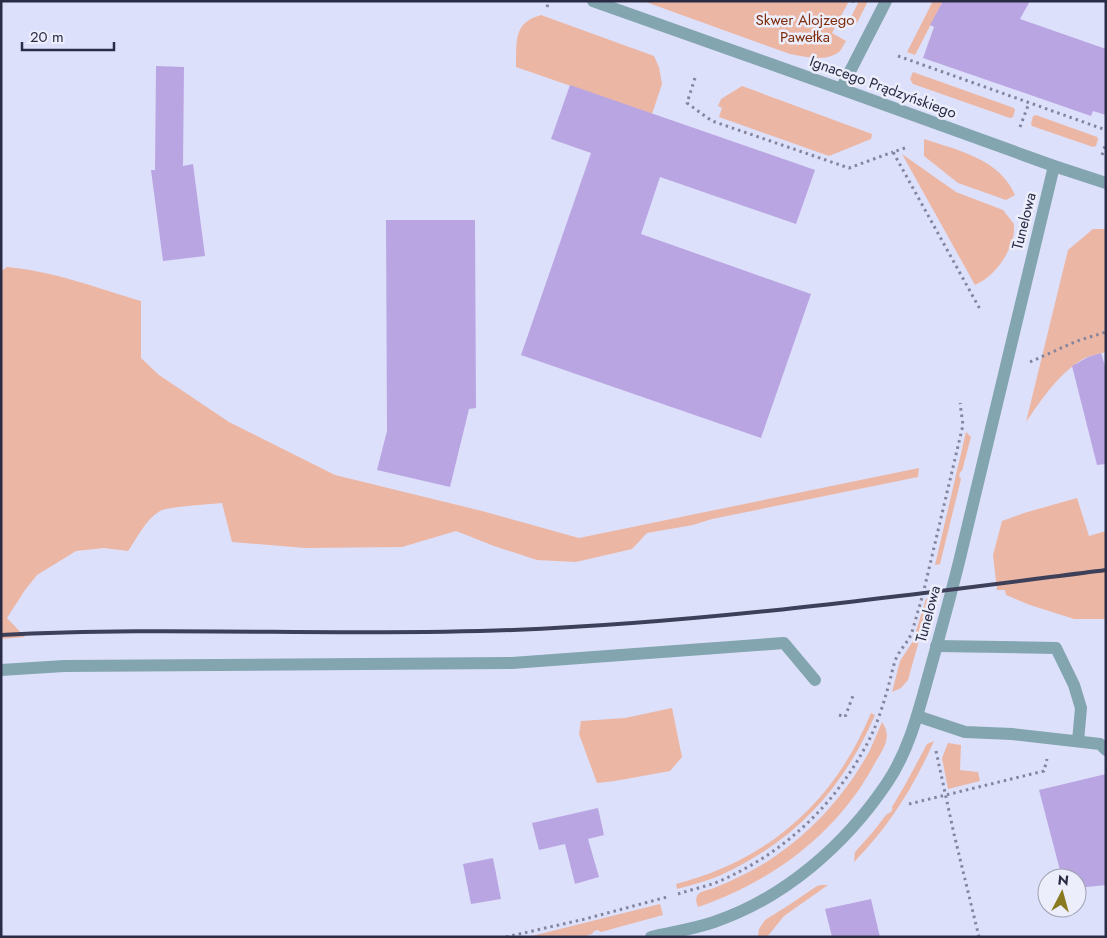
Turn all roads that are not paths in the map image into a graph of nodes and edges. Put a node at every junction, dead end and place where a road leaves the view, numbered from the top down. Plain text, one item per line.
1 (593, 1) edge
2 (886, 1) edge
3 (842, 89) junction
4 (1054, 166) junction
5 (1106, 183) edge
6 (936, 646) junction
7 (1, 670) edge
8 (815, 680) dead end
9 (917, 716) junction
10 (1078, 741) junction
11 (1106, 750) edge
12 (651, 937) edge

1 - 3 street, Ignacego Prądzyńskiego
2 - 3 street
3 - 4 street, Ignacego Prądzyńskiego
4 - 5 street, Ignacego Prądzyńskiego
4 - 6 street, Tunelowa
6 - 9 street, Tunelowa
6 - 10 street
7 - 8 street
9 - 10 street
9 - 12 street, Tunelowa
10 - 11 street

